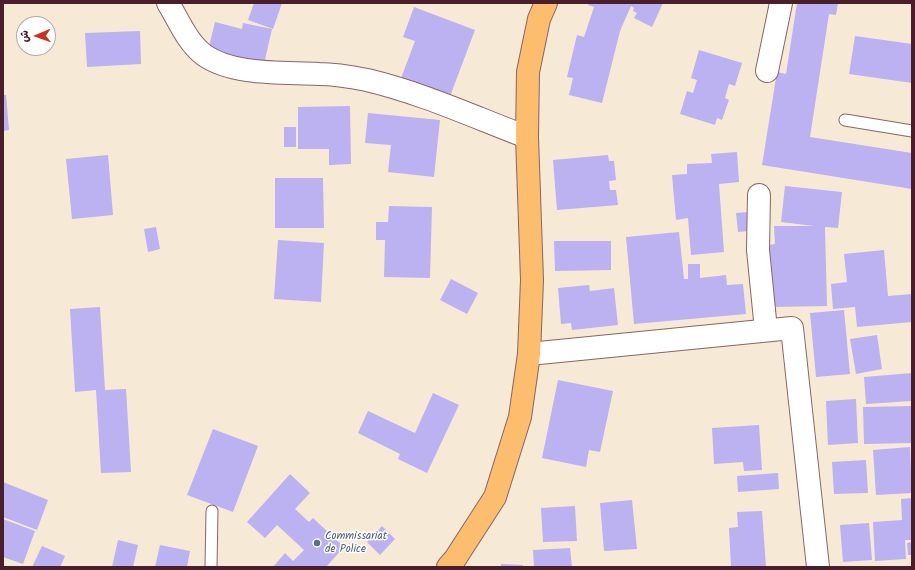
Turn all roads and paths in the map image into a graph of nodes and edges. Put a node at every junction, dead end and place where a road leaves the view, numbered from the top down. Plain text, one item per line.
1 (168, 3) edge
2 (546, 3) edge
3 (781, 3) edge
4 (767, 70) dead end
5 (845, 120) dead end
6 (912, 131) edge
7 (527, 137) junction
8 (759, 195) dead end
9 (766, 330) junction
10 (529, 354) junction
11 (212, 511) dead end
12 (211, 567) edge
13 (448, 567) edge
14 (818, 567) edge

1 - 7 street
2 - 7 main road
3 - 4 street
5 - 6 lane
7 - 10 main road
8 - 9 street
9 - 10 street
9 - 14 street
10 - 13 main road
11 - 12 lane

